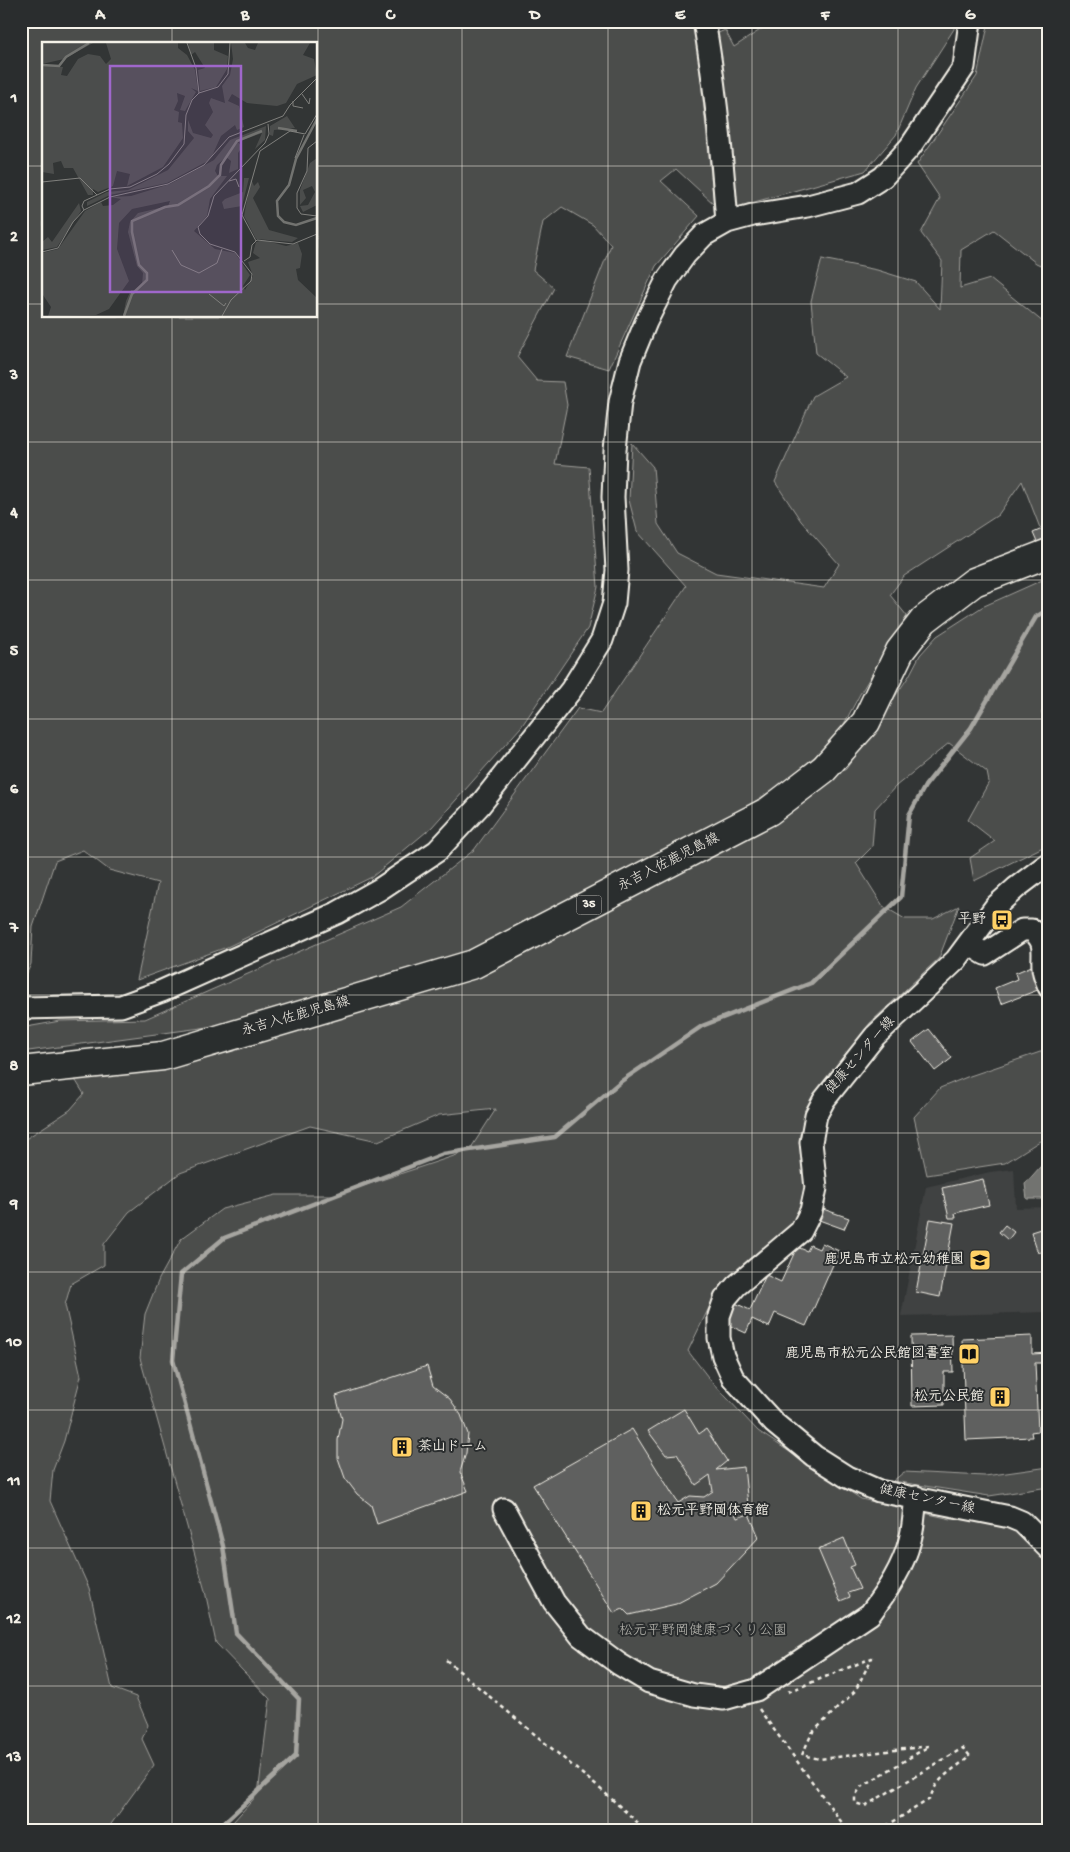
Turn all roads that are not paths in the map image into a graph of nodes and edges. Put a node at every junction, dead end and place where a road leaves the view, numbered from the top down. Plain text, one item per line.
1 (704, 21) edge
2 (970, 21) edge
3 (727, 222) junction
4 (1049, 553) edge
5 (1049, 863) edge
6 (969, 944) junction
7 (1049, 987) edge
8 (21, 1008) edge
9 (21, 1071) edge
10 (916, 1498) junction
11 (504, 1509) dead end
12 (1049, 1548) edge

1 - 3 street
2 - 3 street
3 - 8 street
4 - 9 main road, 永吉入佐鹿児島線 / 35
5 - 6 street, 健康センター線
6 - 7 street
6 - 10 street, 健康センター線
10 - 11 street
10 - 12 street, 健康センター線

